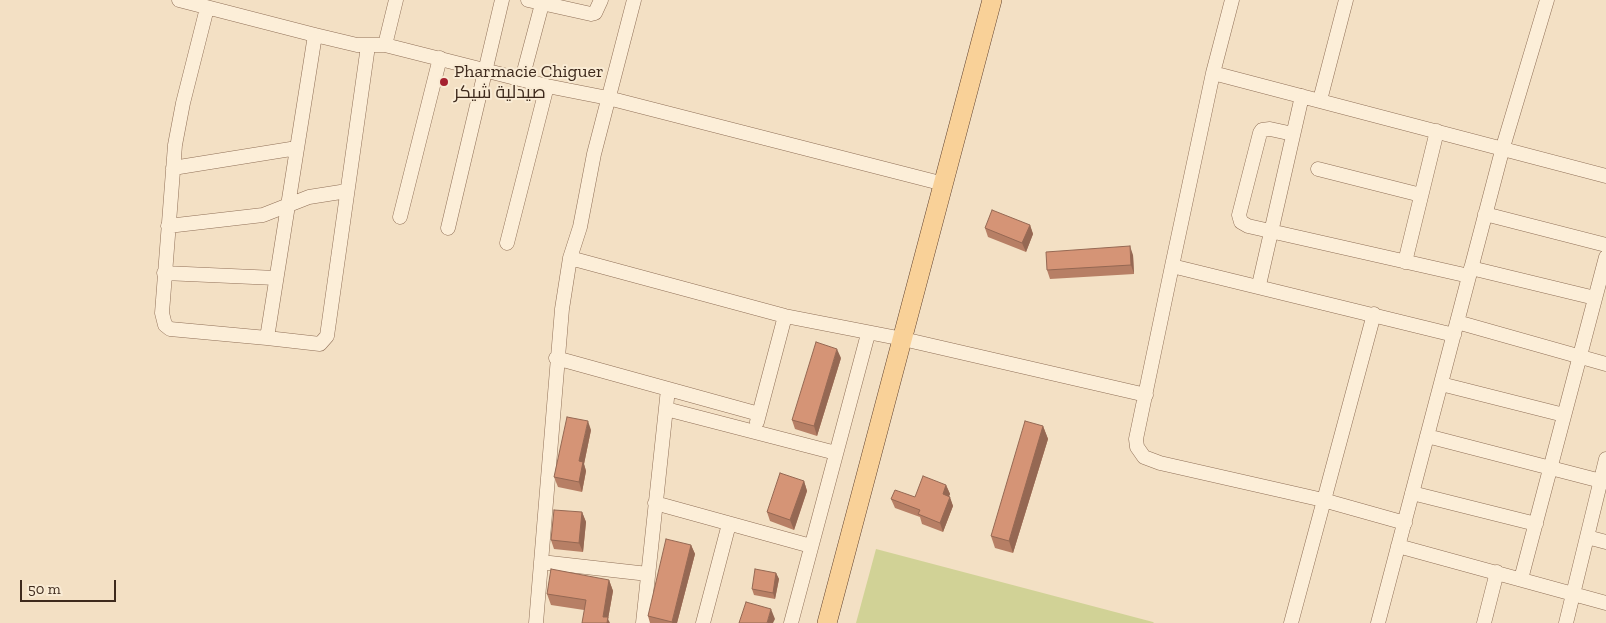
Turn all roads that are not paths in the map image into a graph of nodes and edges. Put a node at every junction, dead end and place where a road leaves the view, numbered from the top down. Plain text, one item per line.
1 (179, 0) edge
2 (396, 0) edge
3 (502, 0) edge
4 (601, 0) edge
5 (634, 0) edge
6 (992, 0) edge
7 (1232, 0) edge
8 (1346, 0) edge
9 (1547, 0) edge
10 (535, 2) edge
11 (207, 8) junction
12 (315, 35) junction
13 (385, 45) junction
14 (368, 46) junction
15 (440, 58) junction
16 (484, 69) junction
17 (1214, 73) junction
18 (522, 79) junction
19 (547, 86) junction
20 (1302, 96) junction
21 (608, 98) junction
22 (1320, 100) junction
23 (1437, 130) junction
24 (1293, 134) junction
25 (1503, 147) junction
26 (297, 148) junction
27 (173, 168) junction
28 (1318, 169) dead end
29 (1606, 176) edge
30 (944, 184) junction
31 (348, 191) junction
32 (1421, 195) junction
33 (287, 207) junction
34 (1485, 214) junction
35 (400, 217) dead end
36 (168, 226) junction
37 (448, 228) dead end
38 (1271, 231) junction
39 (507, 243) dead end
40 (1606, 245) edge
41 (1606, 256) edge
42 (570, 258) junction
43 (1405, 262) junction
44 (1172, 266) junction
45 (1470, 272) junction
46 (164, 273) junction
47 (276, 278) junction
48 (1258, 286) junction
49 (1595, 298) junction
50 (1374, 314) junction
51 (785, 316) junction
52 (1455, 328) junction
53 (868, 334) junction
54 (267, 338) junction
55 (903, 339) junction
56 (1580, 356) junction
57 (556, 358) junction
58 (1606, 364) edge
59 (1441, 384) junction
60 (668, 389) junction
61 (1146, 395) junction
62 (666, 409) junction
63 (759, 414) junction
64 (1564, 415) junction
65 (754, 432) junction
66 (1427, 436) junction
67 (836, 453) junction
68 (1606, 460) edge
69 (1550, 467) junction
70 (1601, 481) junction
71 (1412, 493) junction
72 (1323, 500) junction
73 (655, 503) junction
74 (1405, 522) junction
75 (729, 524) junction
76 (1536, 524) junction
77 (1587, 538) junction
78 (1606, 542) edge
79 (811, 546) junction
80 (1398, 546) junction
81 (541, 562) junction
82 (1497, 572) junction
83 (648, 574) junction
84 (1521, 579) junction
85 (1573, 594) junction
86 (1606, 603) edge
87 (536, 623) edge
88 (643, 623) edge
89 (703, 623) edge
90 (791, 623) edge
91 (827, 623) edge
92 (1291, 623) edge
93 (1380, 623) edge
94 (1484, 623) edge
95 (1566, 623) edge

1 - 11 street
2 - 13 street
3 - 16 street
4 - 10 street
5 - 21 street
6 - 30 main road
7 - 17 street
8 - 22 street
9 - 25 street
10 - 18 street
11 - 12 street
11 - 27 street
12 - 14 street
12 - 26 street
13 - 14 street
13 - 15 street
14 - 31 street
15 - 16 street
15 - 35 street
16 - 18 street
16 - 37 street
17 - 20 street
17 - 44 street
18 - 19 street
19 - 21 street
19 - 39 street
20 - 22 street
20 - 24 street
21 - 30 street
21 - 42 street
22 - 23 street
23 - 25 street
23 - 32 street
24 - 38 street
24 - 38 street
25 - 29 street
25 - 34 street
26 - 27 street
26 - 33 street
27 - 36 street
28 - 32 street
30 - 55 main road
31 - 33 street
31 - 54 street
32 - 43 street
33 - 36 street
33 - 47 street
34 - 40 street
34 - 45 street
36 - 46 street
38 - 43 street
38 - 48 street
41 - 49 street
42 - 51 street
42 - 57 street
43 - 45 street
44 - 48 street
44 - 61 street
45 - 49 street
45 - 52 street
46 - 47 street
46 - 54 street
47 - 54 street
48 - 50 street
49 - 56 street
50 - 52 street
50 - 72 street
51 - 53 street
51 - 63 street
52 - 56 street
52 - 59 street
53 - 55 street
53 - 67 street
55 - 61 street
55 - 91 main road
56 - 58 street
56 - 64 street
57 - 60 street
57 - 81 street
59 - 64 street
59 - 66 street
60 - 62 street
60 - 63 street
61 - 72 street
62 - 65 street
62 - 73 street
63 - 65 street
64 - 69 street
65 - 67 street
66 - 69 street
66 - 71 street
67 - 79 street
68 - 70 street
69 - 70 street
69 - 76 street
70 - 77 street
71 - 74 street
71 - 76 street
72 - 74 street
72 - 92 street
73 - 75 street
73 - 83 street
74 - 80 street
75 - 79 street
75 - 89 street
76 - 84 street
77 - 78 street
77 - 85 street
79 - 90 street
80 - 82 street
80 - 93 street
81 - 83 street
81 - 87 street
82 - 84 street
82 - 94 street
83 - 88 street
84 - 85 street
85 - 86 street
85 - 95 street

